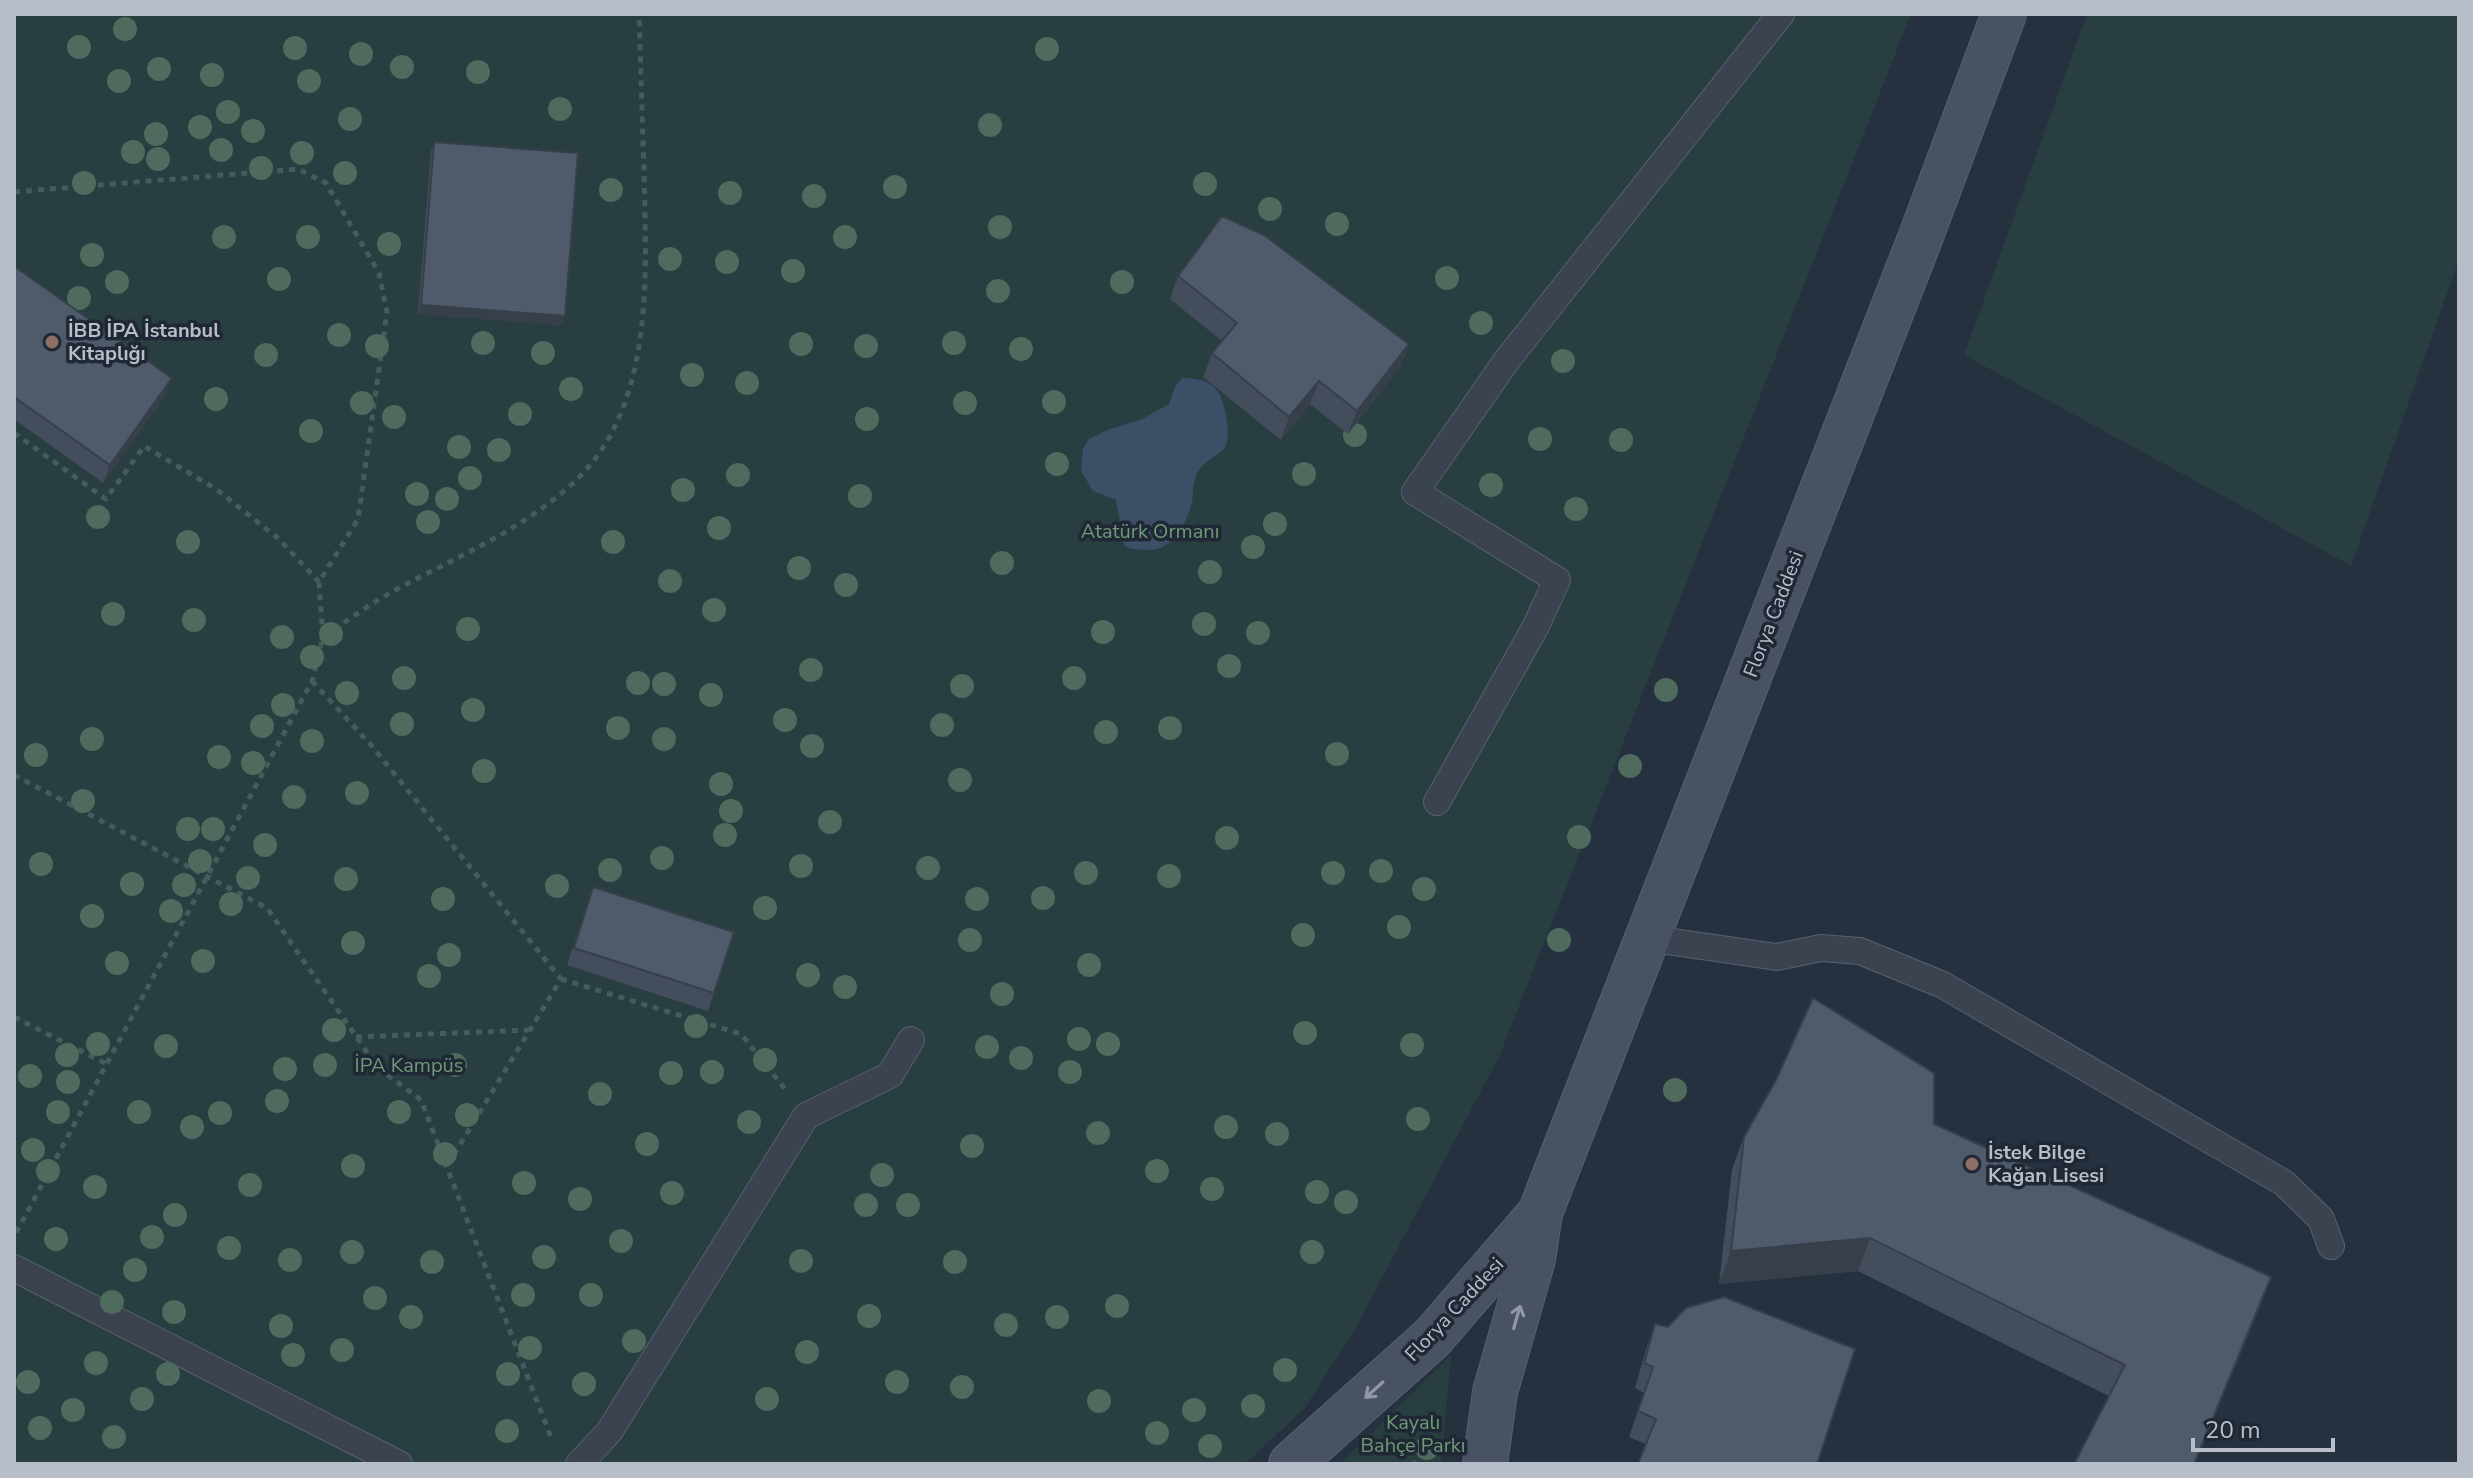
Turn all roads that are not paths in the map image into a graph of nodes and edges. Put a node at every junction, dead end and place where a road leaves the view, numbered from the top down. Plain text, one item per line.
1 (1781, 14) edge
2 (2004, 14) edge
3 (1437, 802) dead end
4 (1646, 938) junction
5 (911, 1040) dead end
6 (1540, 1213) junction
7 (2331, 1246) dead end
8 (14, 1268) edge
9 (1432, 1338) junction
10 (1495, 1392) junction
11 (399, 1464) edge
12 (579, 1464) edge
13 (1291, 1464) edge
14 (1485, 1464) edge

1 - 3 lane
2 - 4 main road, Florya Caddesi
4 - 6 main road, Florya Caddesi
4 - 7 lane
5 - 12 lane
6 - 9 main road, Florya Caddesi
10 -> 6 main road, Florya Caddesi
8 - 11 lane
9 - 10 main road
9 -> 13 main road, Florya Caddesi
10 - 14 main road, Florya Caddesi

